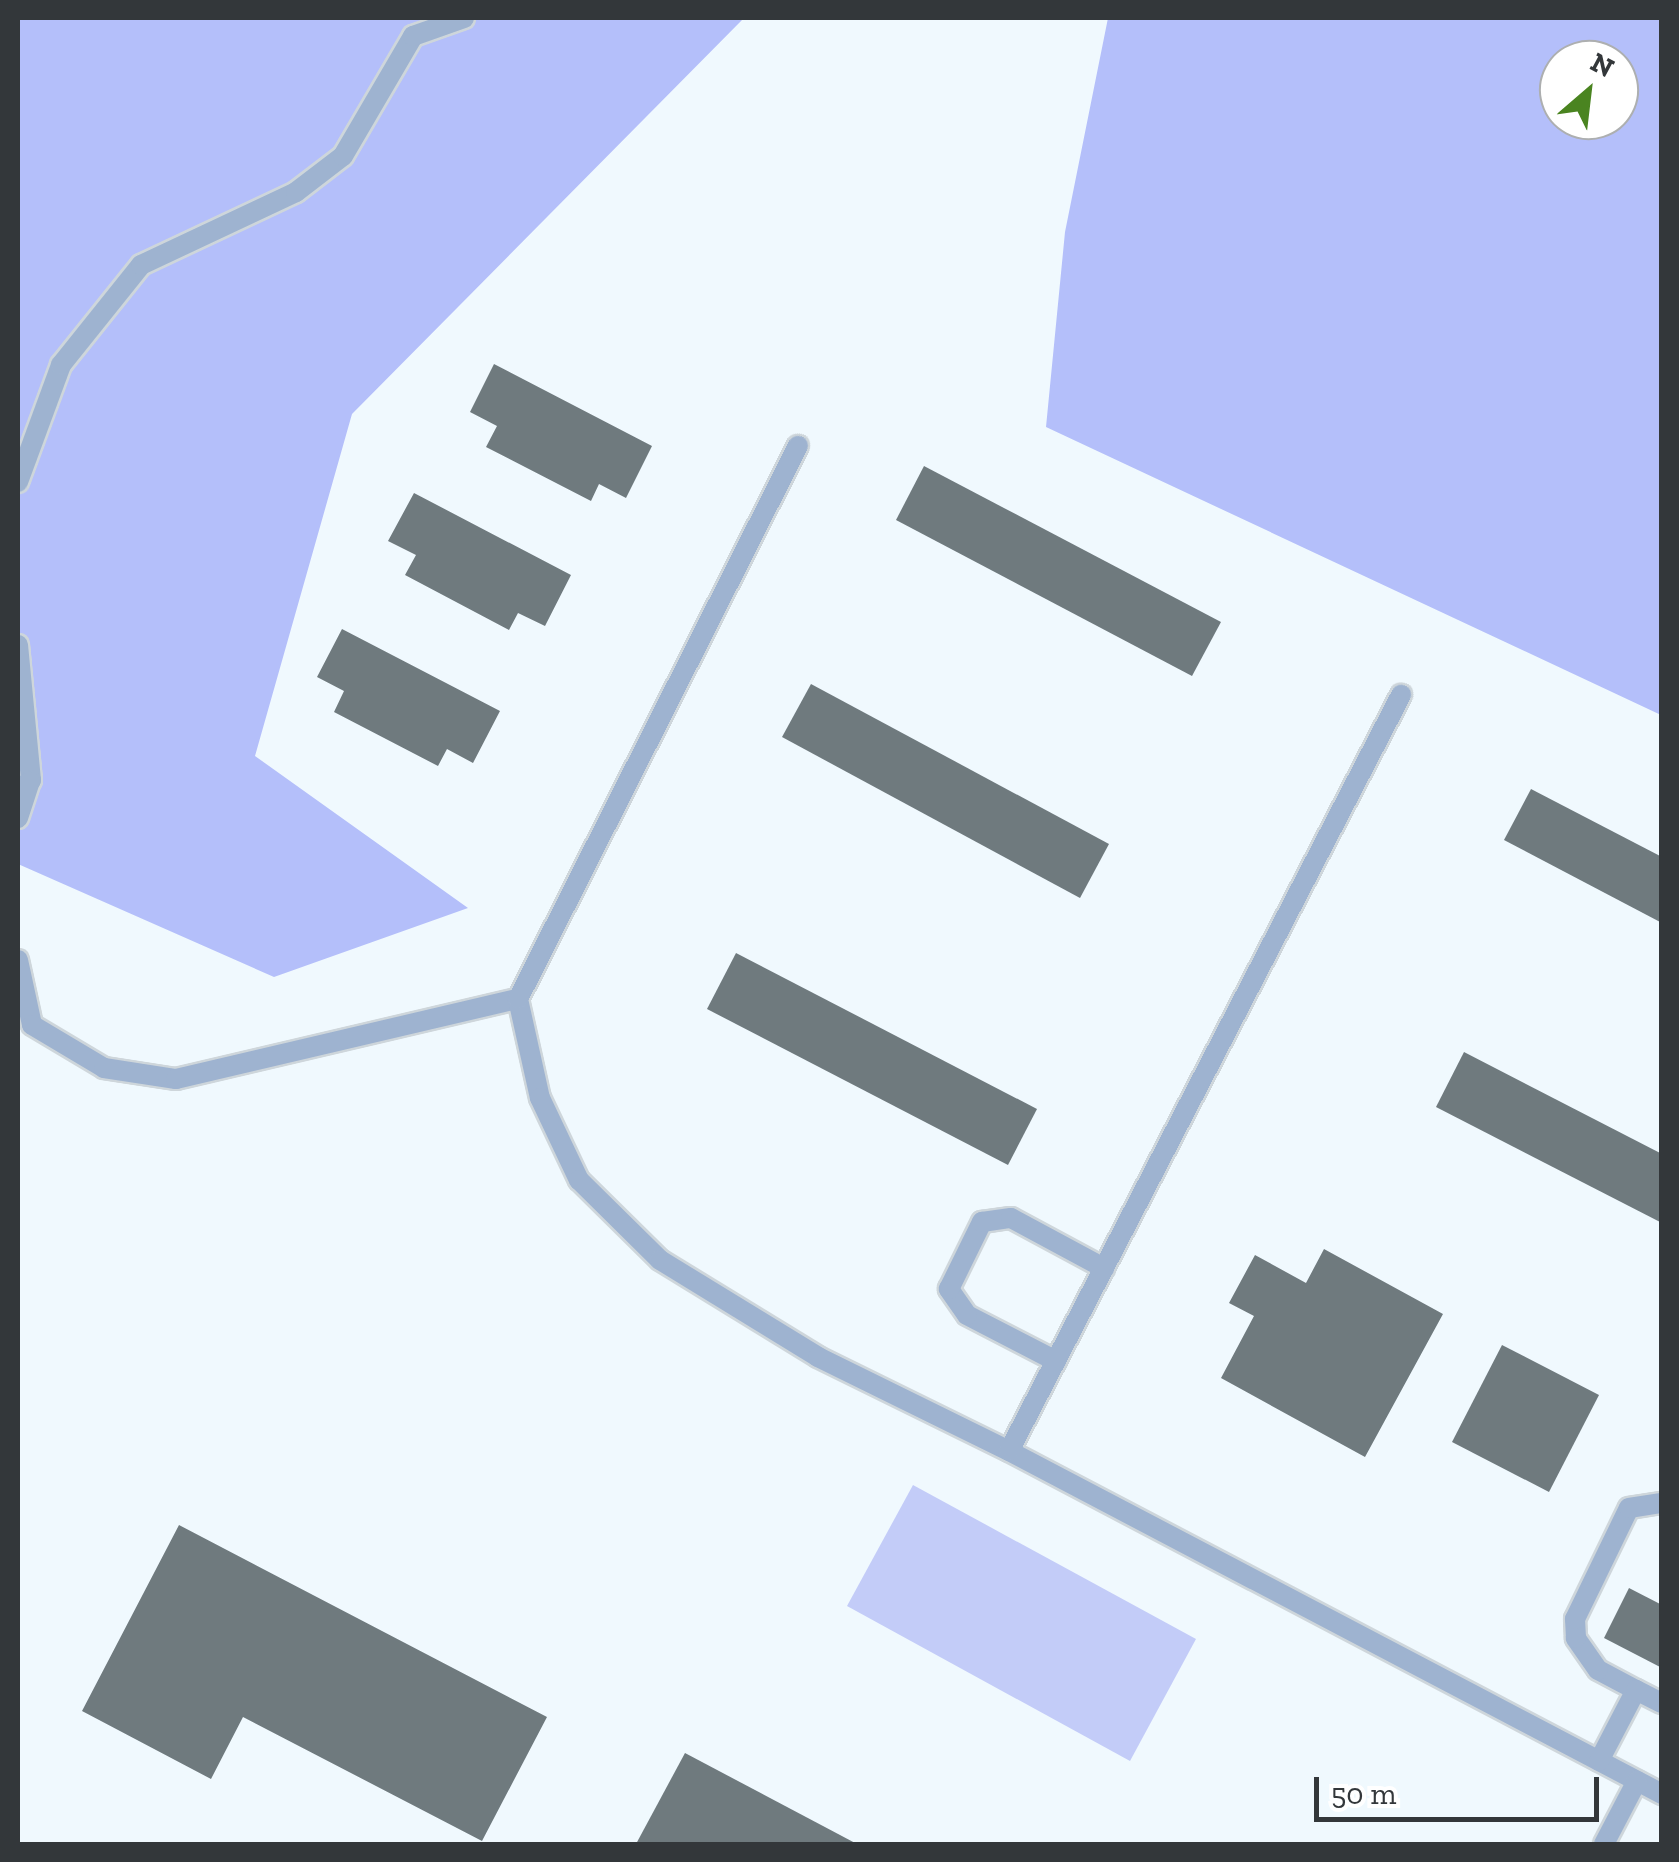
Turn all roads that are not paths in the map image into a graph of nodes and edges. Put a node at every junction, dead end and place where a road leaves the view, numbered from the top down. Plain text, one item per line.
1 (464, 18) edge
2 (798, 446) dead end
3 (18, 482) edge
4 (18, 646) edge
5 (1401, 695) dead end
6 (24, 786) edge
7 (18, 818) edge
8 (18, 960) edge
9 (518, 999) junction
10 (25, 1020) edge
11 (1104, 1268) junction
12 (1056, 1361) junction
13 (1009, 1451) junction
14 (1662, 1502) edge
15 (1636, 1690) junction
16 (1662, 1703) edge
17 (1598, 1760) junction
18 (1637, 1781) junction
19 (1662, 1794) edge
20 (1604, 1844) edge

1 - 3 lane
2 - 9 lane
4 - 6 lane
5 - 11 lane
6 - 7 lane
8 - 10 lane
9 - 10 lane
9 - 13 lane
11 - 12 lane
11 - 12 lane
12 - 13 lane
13 - 17 lane
14 - 15 lane
15 - 16 lane
15 - 17 lane
17 - 18 lane
18 - 19 lane
18 - 20 lane

